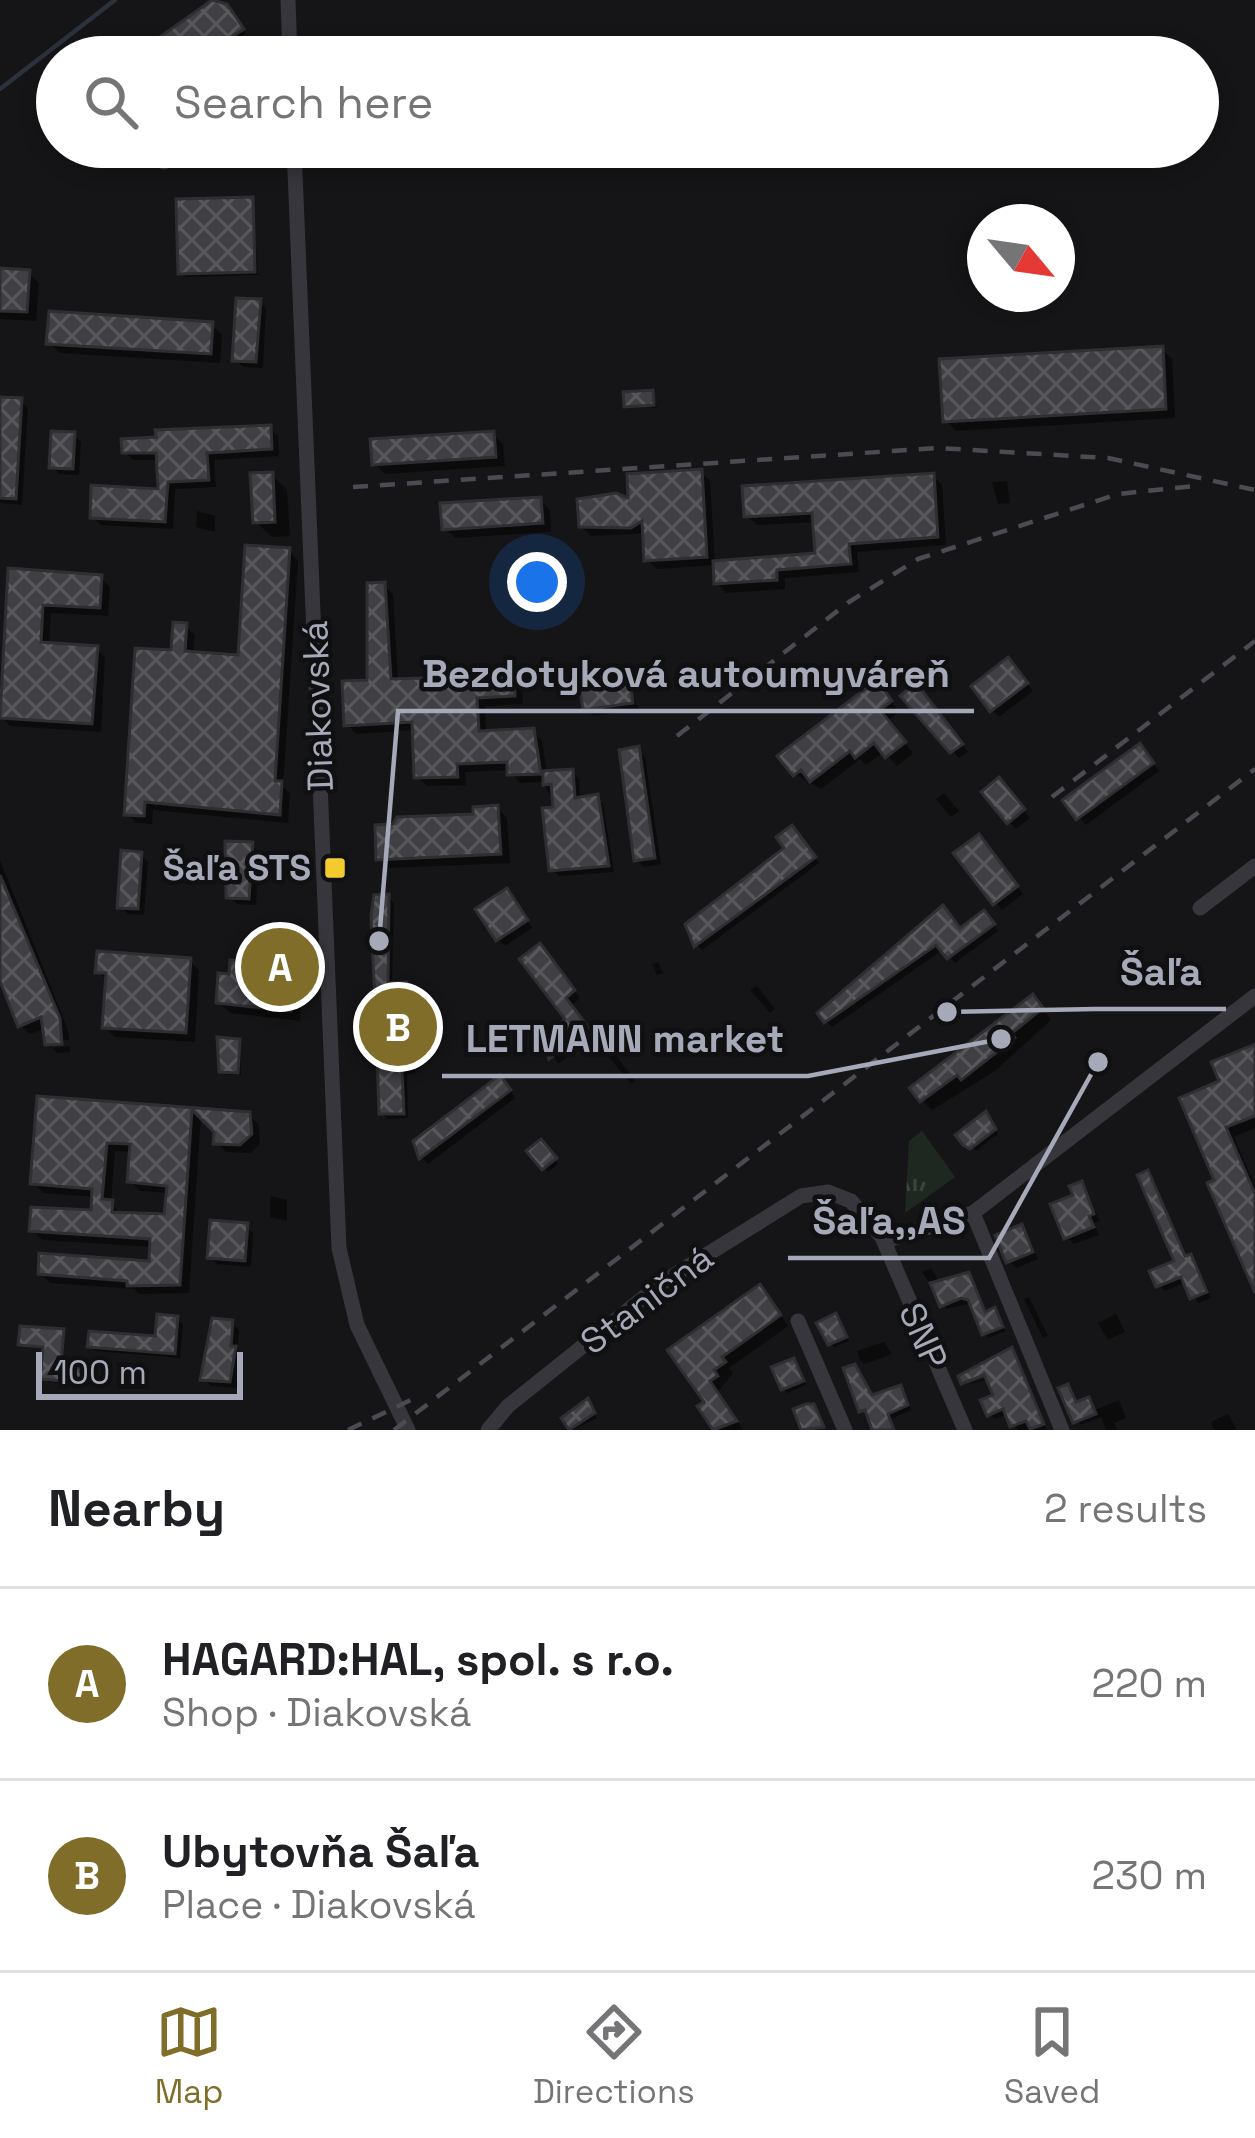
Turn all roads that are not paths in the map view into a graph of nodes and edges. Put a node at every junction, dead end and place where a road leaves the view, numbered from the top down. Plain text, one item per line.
1 (288, 0) edge
2 (289, 36) edge
3 (295, 168) edge
4 (1255, 866) edge
5 (1200, 908) dead end
6 (1255, 996) edge
7 (973, 1213) junction
8 (885, 1241) junction
9 (797, 1321) dead end
10 (408, 1430) edge
11 (488, 1430) edge
12 (845, 1430) edge
13 (965, 1430) edge
14 (1062, 1430) edge

1 - 2 street
3 - 10 street, Diakovská
4 - 5 street
6 - 7 street
7 - 8 street
7 - 14 street
8 - 11 street, Staničná
8 - 13 street, SNP
9 - 12 street

